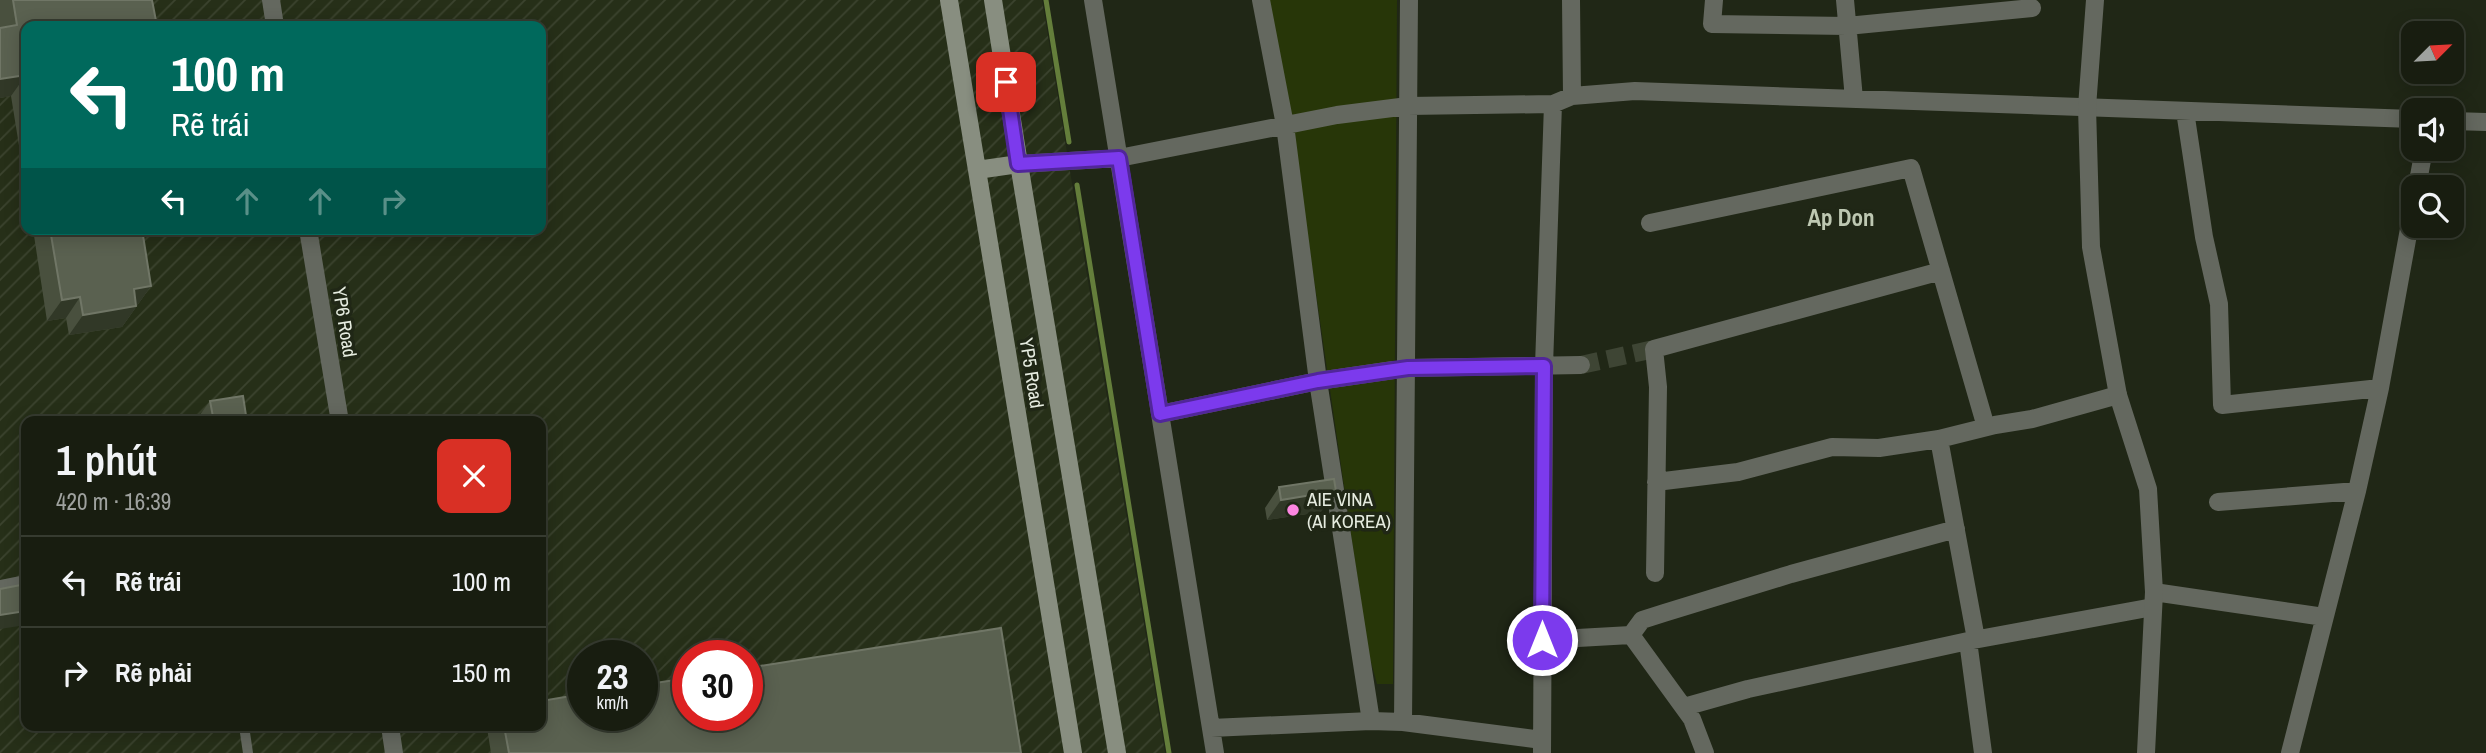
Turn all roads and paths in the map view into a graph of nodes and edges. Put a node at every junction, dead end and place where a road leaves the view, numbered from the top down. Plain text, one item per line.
1 (271, 0) edge
2 (950, 0) edge
3 (993, 0) edge
4 (1093, 0) edge
5 (1261, 0) edge
6 (1409, 0) edge
7 (1571, 0) edge
8 (1714, 0) edge
9 (1845, 0) edge
10 (2095, 0) edge
11 (2032, 8) dead end
12 (274, 21) edge
13 (1847, 26) junction
14 (1572, 96) junction
15 (1854, 99) junction
16 (1553, 104) junction
17 (1408, 106) junction
18 (2087, 107) junction
19 (2185, 111) junction
20 (2401, 120) edge
21 (2464, 121) edge
22 (2486, 122) edge
23 (1285, 125) junction
24 (1119, 158) junction
25 (1018, 164) junction
26 (977, 170) junction
27 (1650, 223) dead end
28 (309, 235) edge
29 (2407, 238) edge
30 (1941, 271) junction
31 (1581, 365) tunnel mouth
32 (1544, 366) junction
33 (1408, 368) junction
34 (1318, 381) junction
35 (2380, 388) junction
36 (2118, 395) junction
37 (1160, 414) junction
38 (339, 416) edge
39 (1986, 427) junction
40 (1939, 439) junction
41 (1657, 482) junction
42 (2357, 491) junction
43 (2218, 502) dead end
44 (1956, 528) junction
45 (1655, 573) dead end
46 (21, 581) edge
47 (0, 585) edge
48 (2153, 600) junction
49 (2324, 617) junction
50 (1631, 635) junction
51 (1542, 640) junction
52 (1972, 640) junction
53 (1684, 707) junction
54 (1371, 721) junction
55 (1403, 722) junction
56 (1211, 728) junction
57 (245, 731) edge
58 (391, 731) edge
59 (1542, 746) edge
60 (248, 753) edge
61 (394, 753) edge
62 (1073, 753) edge
63 (1117, 753) edge
64 (1215, 753) edge
65 (1705, 753) edge
66 (1983, 753) edge
67 (2146, 753) edge
68 (2290, 753) edge

1 - 12 street
2 - 26 main road, YP5 Road
3 - 25 main road, YP5 Road
4 - 24 street
5 - 23 street
6 - 17 street
7 - 14 street
8 - 13 street
9 - 13 street
10 - 18 street
11 - 13 street
13 - 15 street
14 - 15 street
14 - 16 street
15 - 18 street
16 - 17 street
16 - 32 street
17 - 23 street
17 - 33 street
18 - 19 street
18 - 36 street
19 - 20 street
19 - 35 street
21 - 22 street
23 - 24 street
23 - 34 street
24 - 25 street
24 - 37 street
25 - 26 main road
25 - 63 main road, YP5 Road
26 - 62 main road, YP5 Road
27 - 30 street
28 - 38 street, YP6 Road
29 - 35 street
30 - 39 street
30 - 41 street
31 - 32 street
32 - 33 street
32 - 51 street
33 - 34 street
33 - 55 street
34 - 37 street
34 - 54 street
35 - 42 street
36 - 39 street
36 - 48 street
37 - 56 street
39 - 40 street
40 - 41 street
40 - 44 street
41 - 45 street
42 - 43 street
42 - 49 street
44 - 50 street
44 - 52 street
46 - 47 lane
48 - 49 street
48 - 52 street
48 - 67 street
49 - 68 street
50 - 51 street
50 - 53 street
51 - 59 street
52 - 53 street
52 - 66 street
53 - 65 street
54 - 55 street
54 - 56 street
55 - 59 street
56 - 64 street
57 - 60 lane
58 - 61 street

